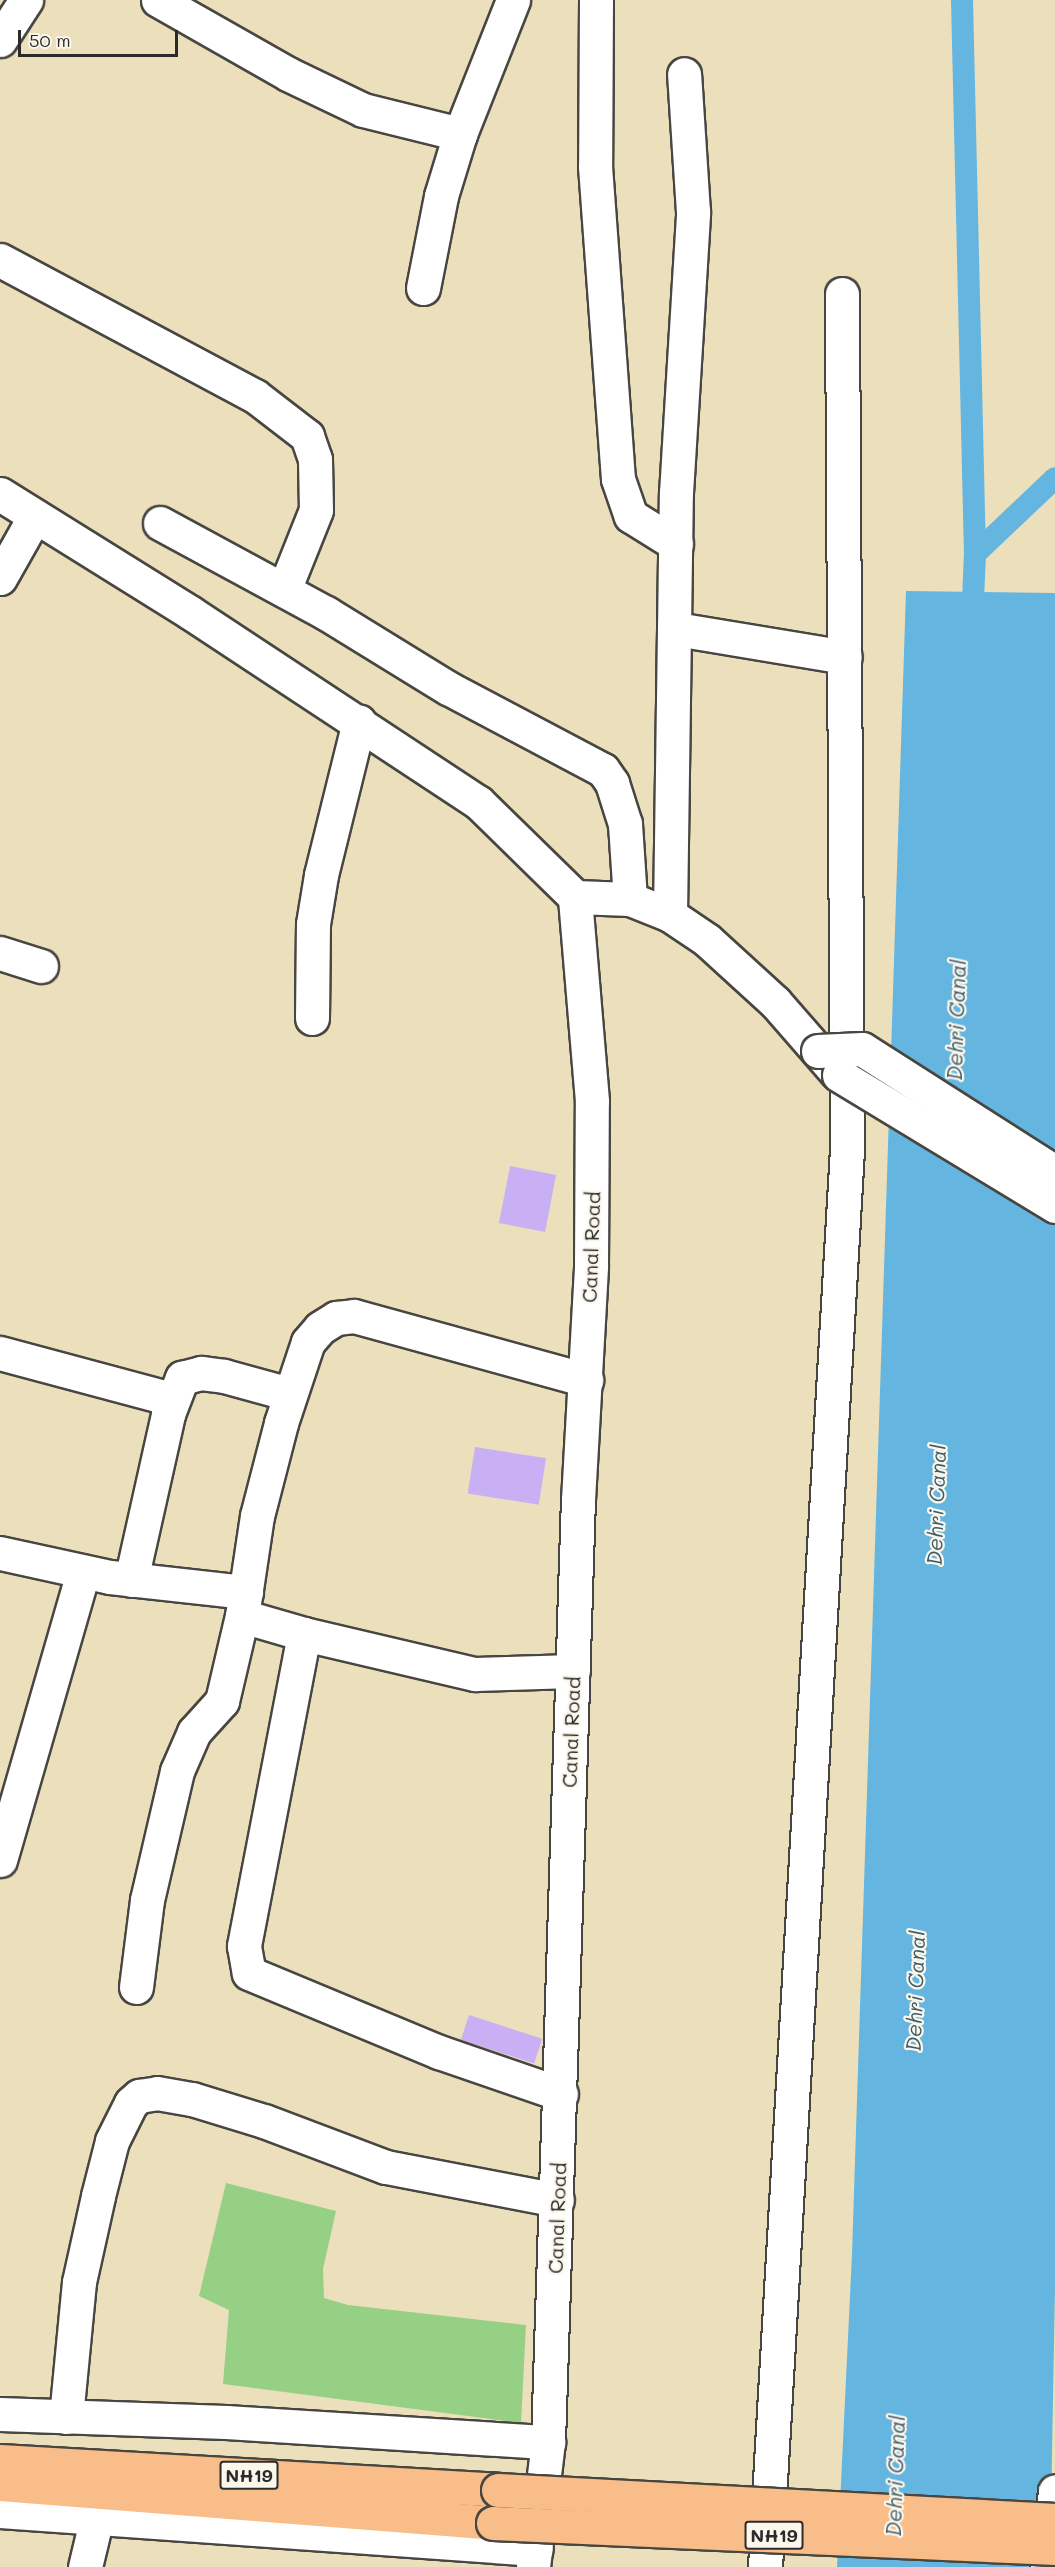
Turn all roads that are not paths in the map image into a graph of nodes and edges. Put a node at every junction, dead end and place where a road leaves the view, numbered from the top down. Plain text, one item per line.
1 (26, 0) edge
2 (158, 0) edge
3 (513, 0) edge
4 (596, 0) edge
5 (0, 40) edge
6 (684, 74) dead end
7 (460, 134) junction
8 (0, 260) edge
9 (423, 288) dead end
10 (842, 294) dead end
11 (0, 494) edge
12 (35, 516) junction
13 (160, 523) dead end
14 (676, 544) junction
15 (0, 578) edge
16 (284, 590) junction
17 (676, 629) junction
18 (845, 657) junction
19 (359, 722) junction
20 (575, 897) junction
21 (630, 899) junction
22 (670, 915) junction
23 (0, 953) edge
24 (41, 966) dead end
25 (312, 1018) dead end
26 (828, 1063) junction
27 (1055, 1172) edge
28 (1055, 1206) edge
29 (0, 1353) edge
30 (586, 1380) junction
31 (290, 1394) junction
32 (172, 1399) junction
33 (0, 1553) edge
34 (83, 1572) junction
35 (131, 1580) junction
36 (244, 1604) junction
37 (304, 1635) junction
38 (573, 1671) junction
39 (3, 1841) edge
40 (136, 1987) dead end
41 (561, 2094) junction
42 (557, 2200) junction
43 (0, 2414) edge
44 (66, 2417) junction
45 (548, 2442) junction
46 (0, 2461) edge
47 (0, 2484) edge
48 (1055, 2491) edge
49 (0, 2511) edge
50 (97, 2517) junction
51 (1055, 2520) edge
52 (1055, 2548) edge
53 (535, 2558) edge
54 (85, 2567) edge
55 (765, 2567) edge
56 (1047, 2567) edge

1 - 5 street
2 - 7 street
3 - 7 street
4 - 14 street
6 - 14 street
7 - 9 street
8 - 16 street
10 - 18 street
11 - 12 street
12 - 15 street
12 - 19 street
13 - 16 street
14 - 17 street
16 - 21 street
17 - 18 street
17 - 22 street
18 - 55 street
19 - 20 street
19 - 25 street
20 - 21 street
20 - 30 street, Canal Road
21 - 22 street
22 - 26 street
23 - 24 street
26 - 27 street, bridge
26 - 28 street, bridge
29 - 32 street
30 - 31 street
30 - 38 street, Canal Road
31 - 32 street
31 - 36 street
32 - 35 street
33 - 34 street
34 - 35 street
34 - 39 street
35 - 36 street
36 - 37 street
36 - 40 street
37 - 38 street
37 - 41 street
38 - 41 street, Canal Road
41 - 42 street, Canal Road
42 - 44 street
42 - 45 street, Canal Road
43 - 44 street
44 - 45 street
45 - 53 street, Canal Road
46 - 51 highway, NH19, bridge
47 - 52 highway, NH19, bridge
48 - 56 street
49 - 50 street
50 - 53 street
50 - 54 street

